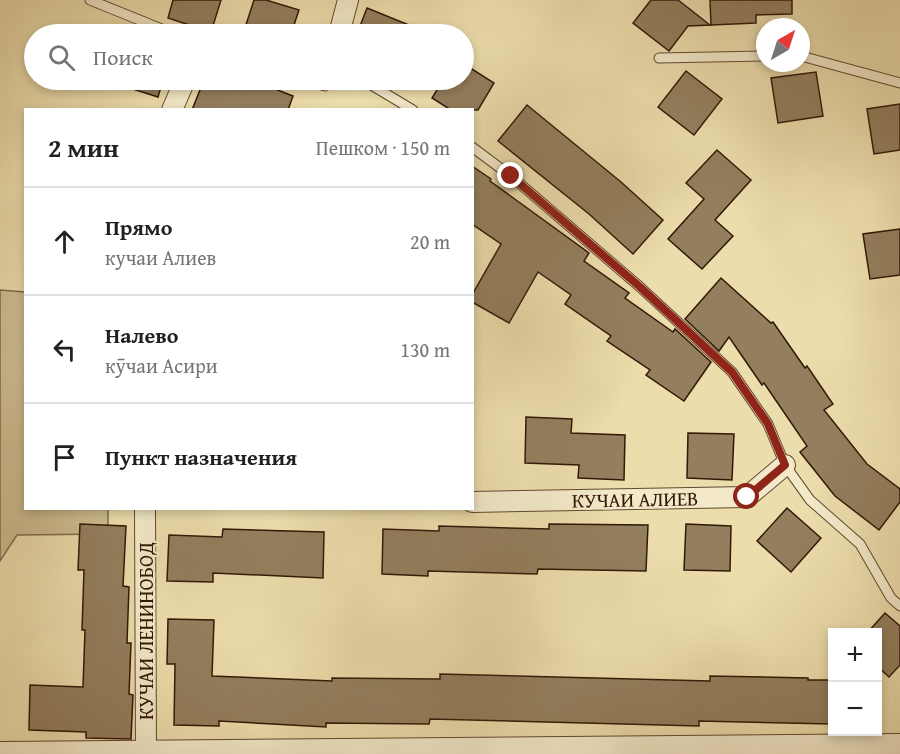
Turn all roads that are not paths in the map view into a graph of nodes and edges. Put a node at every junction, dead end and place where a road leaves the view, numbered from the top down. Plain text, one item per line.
1 (90, 0) edge
2 (348, 0) edge
3 (149, 24) edge
4 (342, 24) edge
5 (756, 56) edge
6 (659, 58) dead end
7 (810, 58) edge
8 (900, 83) edge
9 (181, 90) edge
10 (380, 90) edge
11 (173, 108) edge
12 (410, 108) edge
13 (474, 148) edge
14 (785, 465) junction
15 (474, 502) edge
16 (145, 510) edge
17 (900, 606) edge
18 (900, 744) edge
19 (0, 752) edge
20 (146, 753) edge

1 - 3 lane
2 - 4 street
5 - 6 lane
7 - 8 lane
9 - 11 street
10 - 12 lane
13 - 14 lane
14 - 15 street, КУЧАИ АЛИЕВ
14 - 17 lane
16 - 20 street, КУЧАИ ЛЕНИНОБОД
18 - 20 street
19 - 20 street

